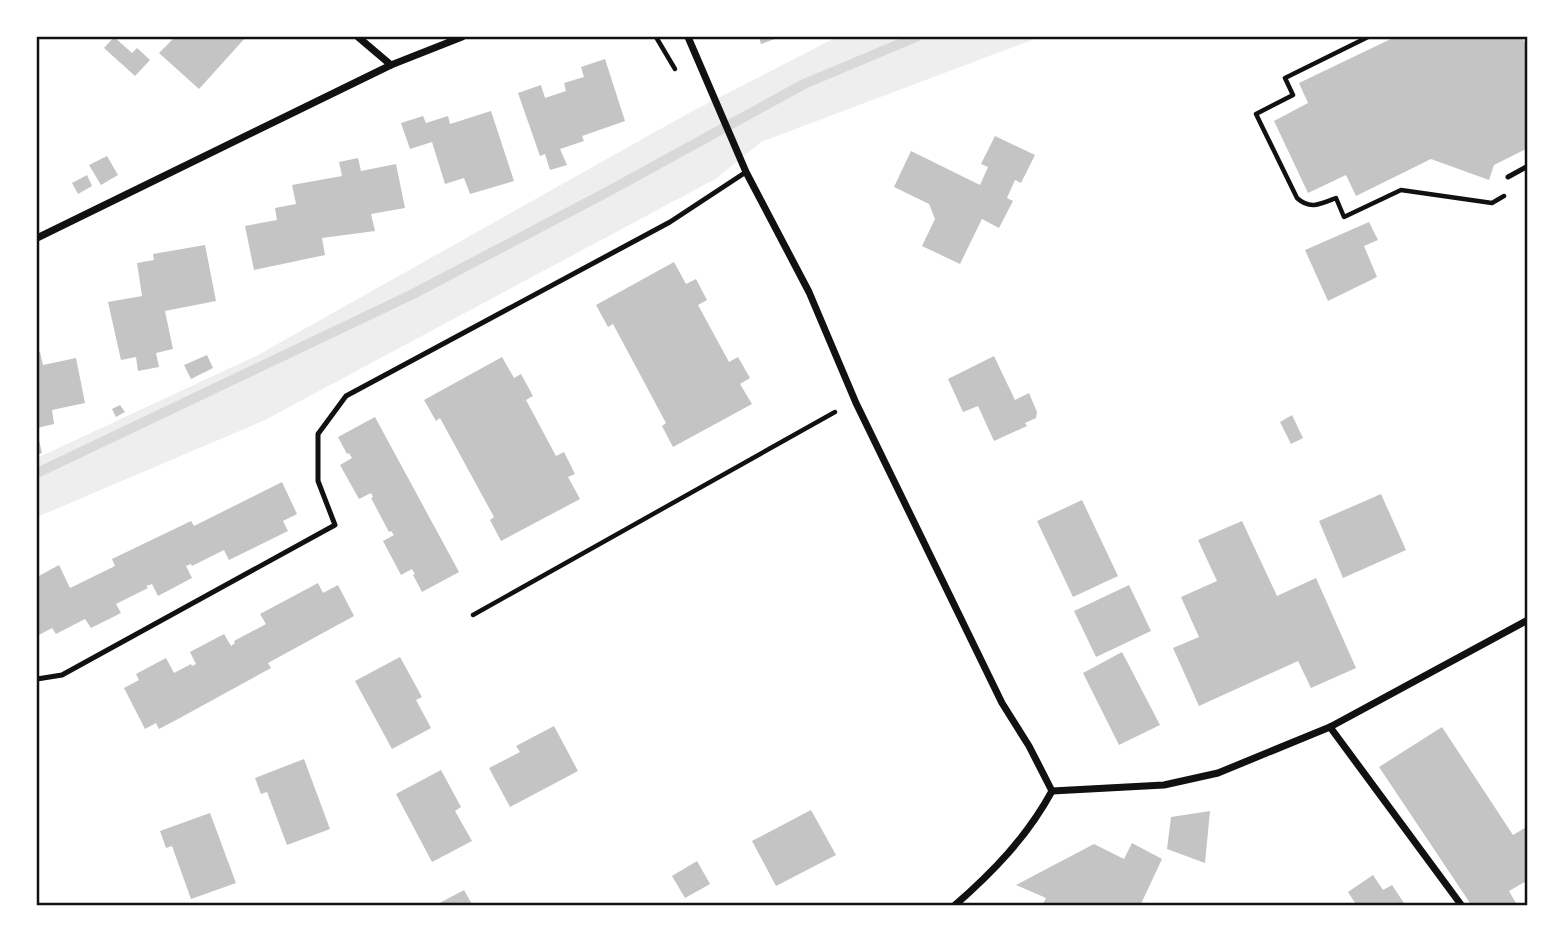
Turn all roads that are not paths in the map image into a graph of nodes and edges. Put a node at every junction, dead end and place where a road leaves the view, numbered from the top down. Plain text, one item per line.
1 (358, 37) edge
2 (463, 37) edge
3 (688, 37) edge
4 (391, 65) junction
5 (1528, 166) edge
6 (746, 172) junction
7 (1507, 177) dead end
8 (37, 239) edge
9 (1528, 620) edge
10 (37, 679) edge
11 (1330, 727) junction
12 (1052, 791) junction
13 (954, 906) edge
14 (1462, 906) edge

1 - 4 street
2 - 4 street
3 - 6 street
4 - 8 street
5 - 7 lane
6 - 10 lane
6 - 12 street
9 - 11 street
11 - 12 street
11 - 14 street
12 - 13 street

